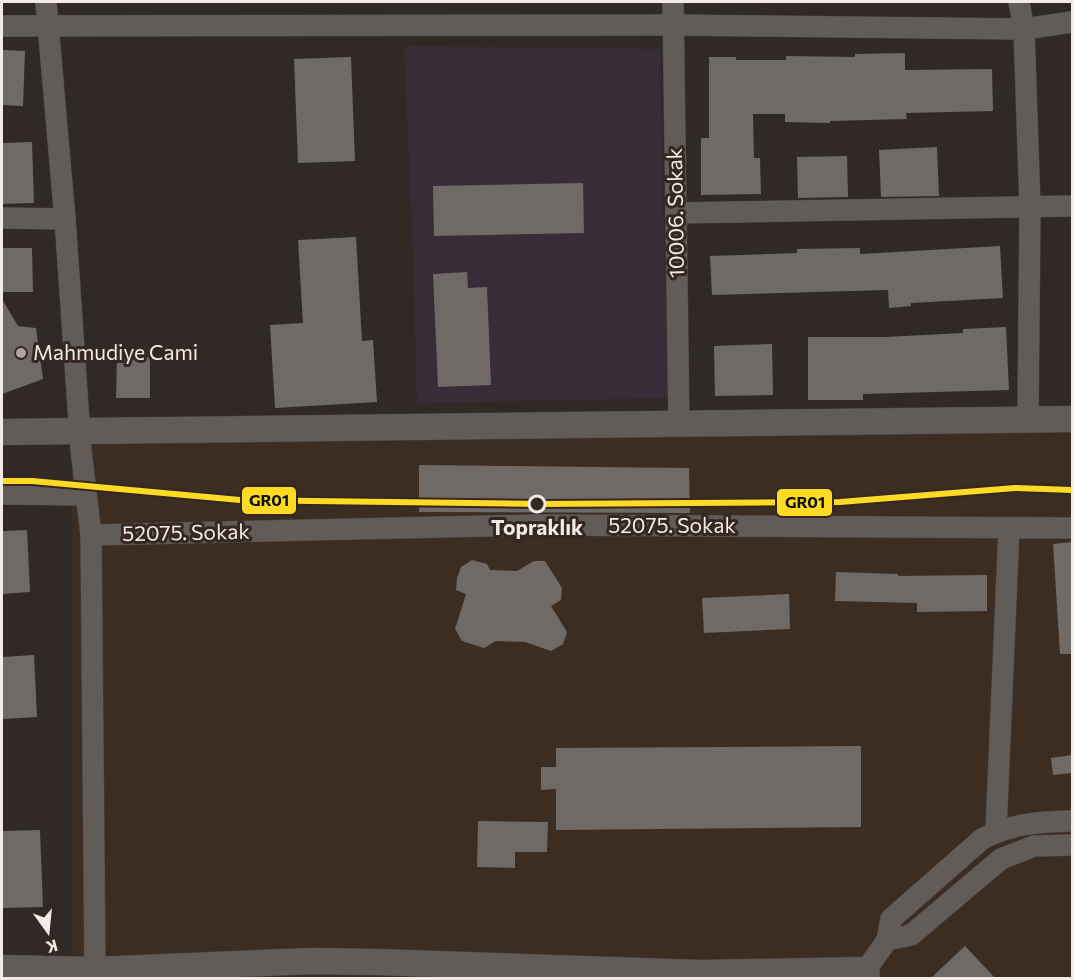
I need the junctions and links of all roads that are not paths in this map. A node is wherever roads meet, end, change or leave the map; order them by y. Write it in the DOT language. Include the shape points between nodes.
graph roads {
  1 [pos="46,2"];
  2 [pos="673,2"];
  3 [pos="1019,2"];
  4 [pos="1072,22"];
  5 [pos="673,25"];
  6 [pos="2,26"];
  7 [pos="49,27"];
  8 [pos="1024,29"];
  9 [pos="1072,206"];
  10 [pos="1030,207"];
  11 [pos="676,213"];
  12 [pos="2,218"];
  13 [pos="65,219"];
  14 [pos="1028,418"];
  15 [pos="1072,419"];
  16 [pos="680,424"];
  17 [pos="2,432"];
  18 [pos="81,432"];
  19 [pos="2,494"];
  20 [pos="86,495"];
  21 [pos="1009,528"];
  22 [pos="1072,528"];
  23 [pos="91,536"];
  24 [pos="1072,821"];
  25 [pos="996,831"];
  26 [pos="1072,845"];
  27 [pos="887,940"];
  28 [pos="2,968"];
  29 [pos="95,970"];
  30 [pos="311,970"];
  31 [pos="40,974"];
  32 [pos="568,974"];
  33 [pos="866,974"];
  34 [pos="701,976"];
  1 -- 7 [label="street"];
  2 -- 5 [label="street, 10006. Sokak"];
  3 -- 8 [label="street"];
  4 -- 8 [label="street"];
  5 -- 7 [label="street"];
  5 -- 8 [label="street"];
  5 -- 11 [label="street, 10006. Sokak"];
  6 -- 7 [label="street"];
  7 -- 13 [label="street"];
  8 -- 10 [label="street"];
  9 -- 10 [label="street"];
  10 -- 11 [label="street"];
  10 -- 14 [label="street"];
  11 -- 16 [label="street, 10006. Sokak"];
  12 -- 13 [label="street"];
  13 -- 18 [label="street"];
  14 -- 15 [label="street"];
  14 -- 16 [label="street"];
  16 -- 18 [label="street"];
  17 -- 18 [label="street"];
  18 -- 20 [label="street"];
  19 -- 20 [label="street"];
  20 -- 23 [label="street"];
  21 -- 22 [label="street, 52075. Sokak"];
  21 -- 23 [label="street, 52075. Sokak" via="537,525"];
  21 -- 25 [label="street"];
  23 -- 29 [label="street"];
  24 -- 25 [label="street" via="1028,822"];
  25 -- 27 [label="street" via="969,848 891,919"];
  26 -- 27 [label="street" via="1034,846 1001,859 911,935"];
  27 -- 33 [label="street"];
  28 -- 31 [label="street"];
  29 -- 30 [label="street"];
  29 -- 31 [label="street"];
  30 -- 32 [label="street" via="376,962"];
  32 -- 34 [label="street"];
  33 -- 34 [label="street"];
}
